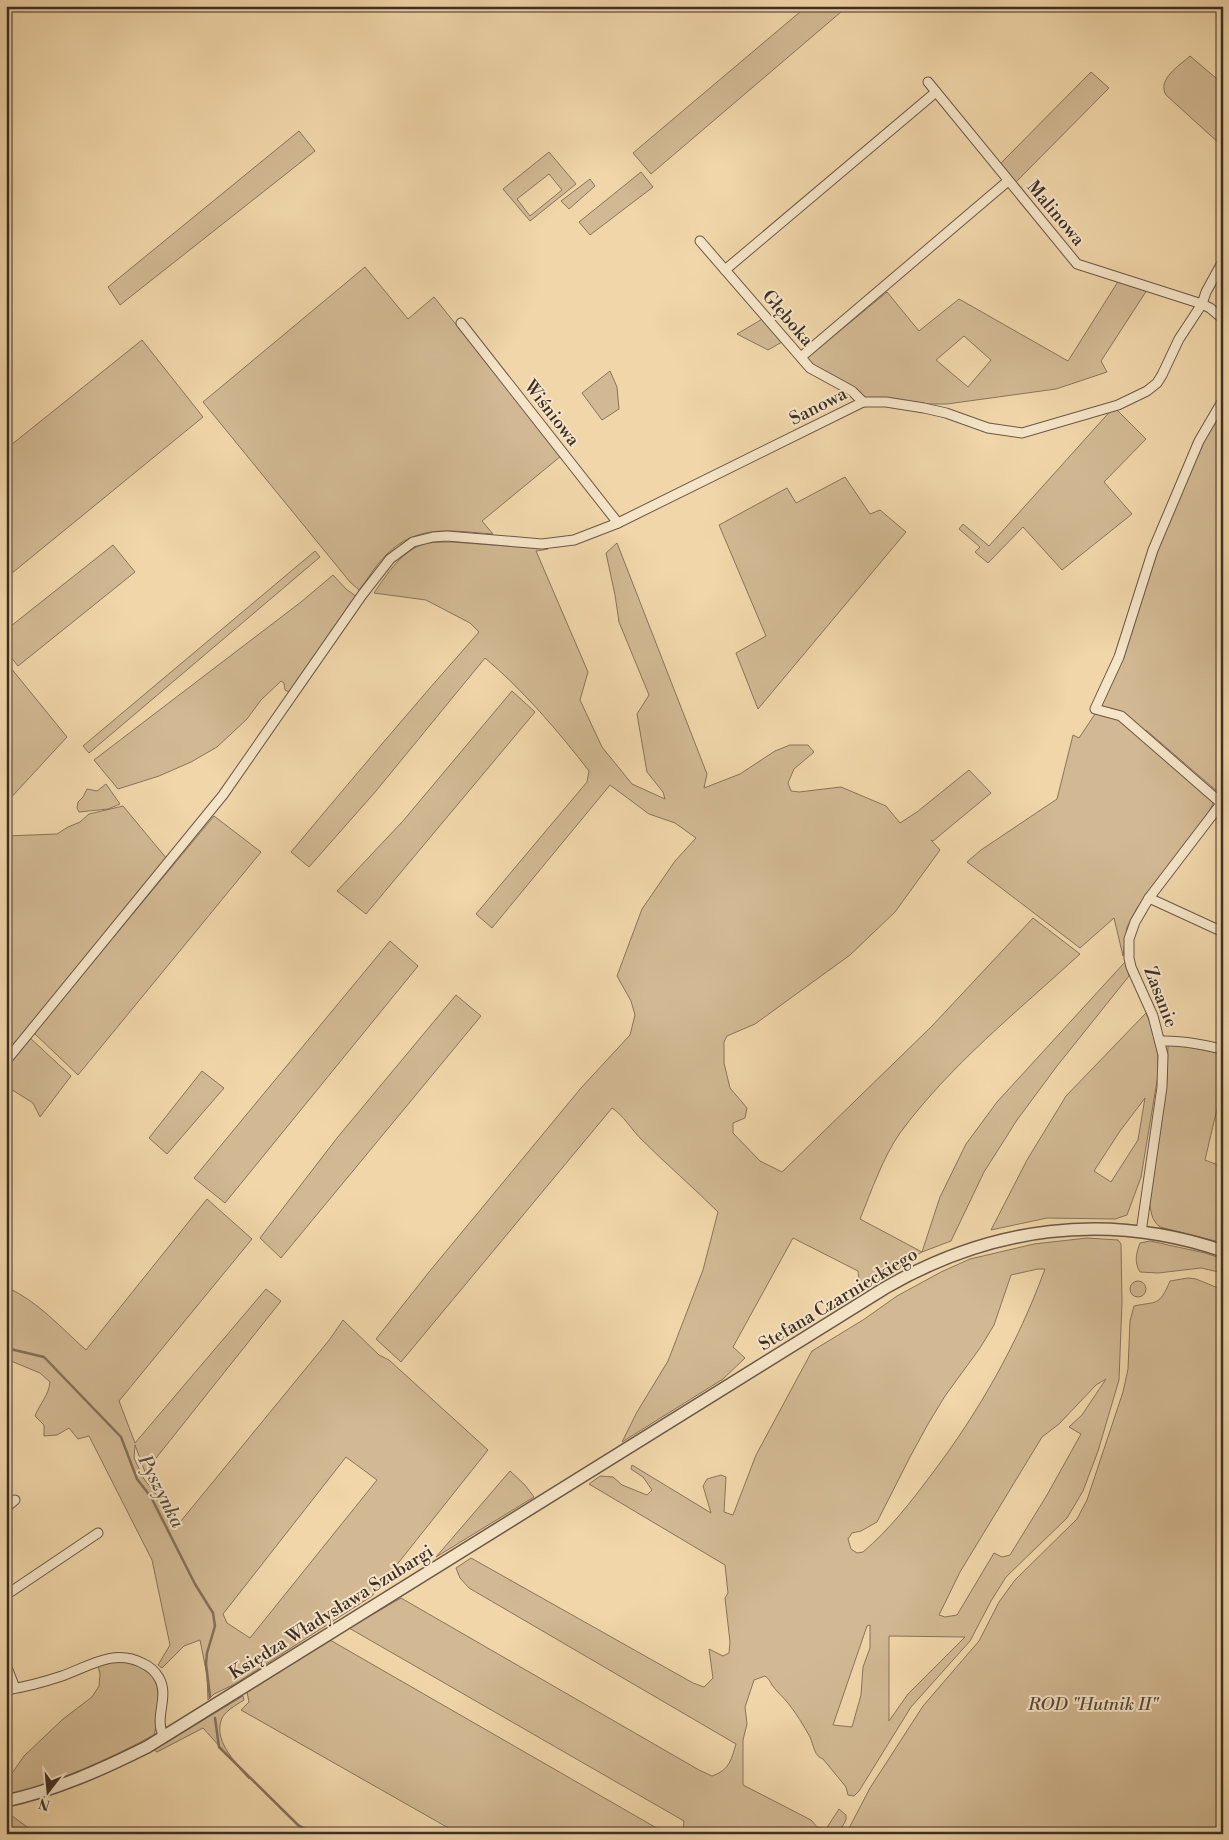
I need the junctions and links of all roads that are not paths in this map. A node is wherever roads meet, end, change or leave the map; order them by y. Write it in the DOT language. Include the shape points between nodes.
graph roads {
  1 [pos="928,82"];
  2 [pos="936,92"];
  3 [pos="1008,181"];
  4 [pos="700,241"];
  5 [pos="1223,261"];
  6 [pos="725,270"];
  7 [pos="1202,304"];
  8 [pos="1223,319"];
  9 [pos="461,323"];
  10 [pos="801,357"];
  11 [pos="1223,400"];
  12 [pos="862,402"];
  13 [pos="618,523"];
  14 [pos="1222,802"];
  15 [pos="1149,898"];
  16 [pos="1223,932"];
  17 [pos="1160,1042"];
  18 [pos="1223,1049"];
  19 [pos="6,1061"];
  20 [pos="1141,1232"];
  21 [pos="1223,1251"];
  22 [pos="662,1427"];
  23 [pos="15,1500"];
  24 [pos="6,1508"];
  25 [pos="98,1533"];
  26 [pos="6,1595"];
  27 [pos="6,1665"];
  28 [pos="11,1689"];
  29 [pos="164,1737"];
  30 [pos="6,1801"];
  1 -- 2 [label="street, Malinowa"];
  2 -- 3 [label="street, Malinowa"];
  2 -- 6 [label="street"];
  3 -- 7 [label="street, Malinowa" via="1077,264"];
  3 -- 10 [label="street"];
  4 -- 6 [label="street, Głęboka"];
  5 -- 7 [label="street, Sanowa"];
  6 -- 10 [label="street, Głęboka"];
  7 -- 8 [label="street, Malinowa"];
  7 -- 12 [label="street, Sanowa" via="1179,339 1162,375 1147,391 1118,405 1036,430 1006,432 924,408"];
  9 -- 13 [label="street, Wiśniowa"];
  10 -- 12 [label="street, Głęboka" via="810,368 852,391"];
  11 -- 14 [label="street" via="1199,441 1153,550 1119,657 1095,710 1121,716"];
  12 -- 13 [label="street, Sanowa"];
  13 -- 19 [label="street, Sanowa" via="560,543 533,544 447,536 423,539 402,549 382,567 223,795"];
  14 -- 15 [label="street, Zasanie"];
  15 -- 16 [label="street"];
  15 -- 17 [label="street, Zasanie" via="1132,929 1129,958"];
  17 -- 18 [label="street" via="1173,1040"];
  17 -- 20 [label="street, Zasanie" via="1162,1087"];
  20 -- 21 [label="street, Stefana Czarnieckiego"];
  20 -- 22 [label="street, Stefana Czarnieckiego" via="1081,1229 1047,1232 991,1242 943,1258 885,1288"];
  22 -- 29 [label="street, Księdza Władysława Szubargi"];
  23 -- 24 [label="street"];
  25 -- 26 [label="street"];
  27 -- 28 [label="street"];
  28 -- 29 [label="street" via="51,1680 109,1658 137,1660 154,1671 162,1684 159,1723"];
  29 -- 30 [label="street, Księdza Władysława Szubargi" via="91,1774"];
}
